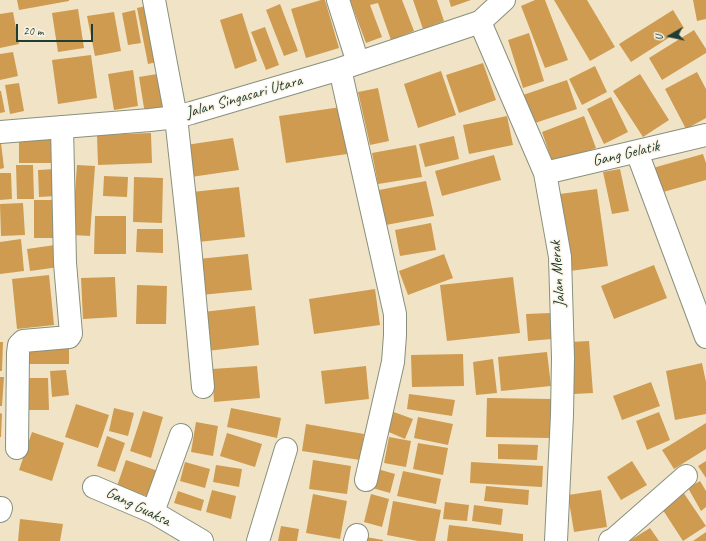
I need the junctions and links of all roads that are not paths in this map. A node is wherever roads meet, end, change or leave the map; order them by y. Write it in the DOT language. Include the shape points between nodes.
graph roads {
  1 [pos="154,0"];
  2 [pos="338,0"];
  3 [pos="504,0"];
  4 [pos="480,22"];
  5 [pos="349,66"];
  6 [pos="176,117"];
  7 [pos="62,127"];
  8 [pos="0,132"];
  9 [pos="706,135"];
  10 [pos="637,152"];
  11 [pos="545,173"];
  12 [pos="706,337"];
  13 [pos="203,387"];
  14 [pos="180,435"];
  15 [pos="17,448"];
  16 [pos="286,449"];
  17 [pos="686,476"];
  18 [pos="366,480"];
  19 [pos="94,487"];
  20 [pos="152,512"];
  21 [pos="202,541"];
  22 [pos="258,541"];
  23 [pos="556,541"];
  24 [pos="610,541"];
  1 -- 6 [label="street"];
  2 -- 5 [label="street"];
  3 -- 4 [label="street"];
  4 -- 5 [label="street, Jalan Singasari Utara"];
  4 -- 11 [label="street, Jalan Merak"];
  5 -- 6 [label="street, Jalan Singasari Utara"];
  5 -- 18 [label="street" via="395,314 393,362"];
  6 -- 7 [label="street, Jalan Singasari Utara"];
  6 -- 13 [label="street"];
  7 -- 8 [label="street, Jalan Singasari Utara"];
  7 -- 15 [label="street" via="65,263 72,334 68,337 23,340 19,345"];
  9 -- 10 [label="street, Gang Gelatik"];
  10 -- 11 [label="street, Gang Gelatik"];
  10 -- 12 [label="street"];
  11 -- 23 [label="street, Jalan Merak" via="560,257 563,358"];
  14 -- 20 [label="street"];
  16 -- 22 [label="street"];
  17 -- 24 [label="street"];
  19 -- 20 [label="street, Gang Guaksa"];
  20 -- 21 [label="street, Gang Guaksa"];
}
